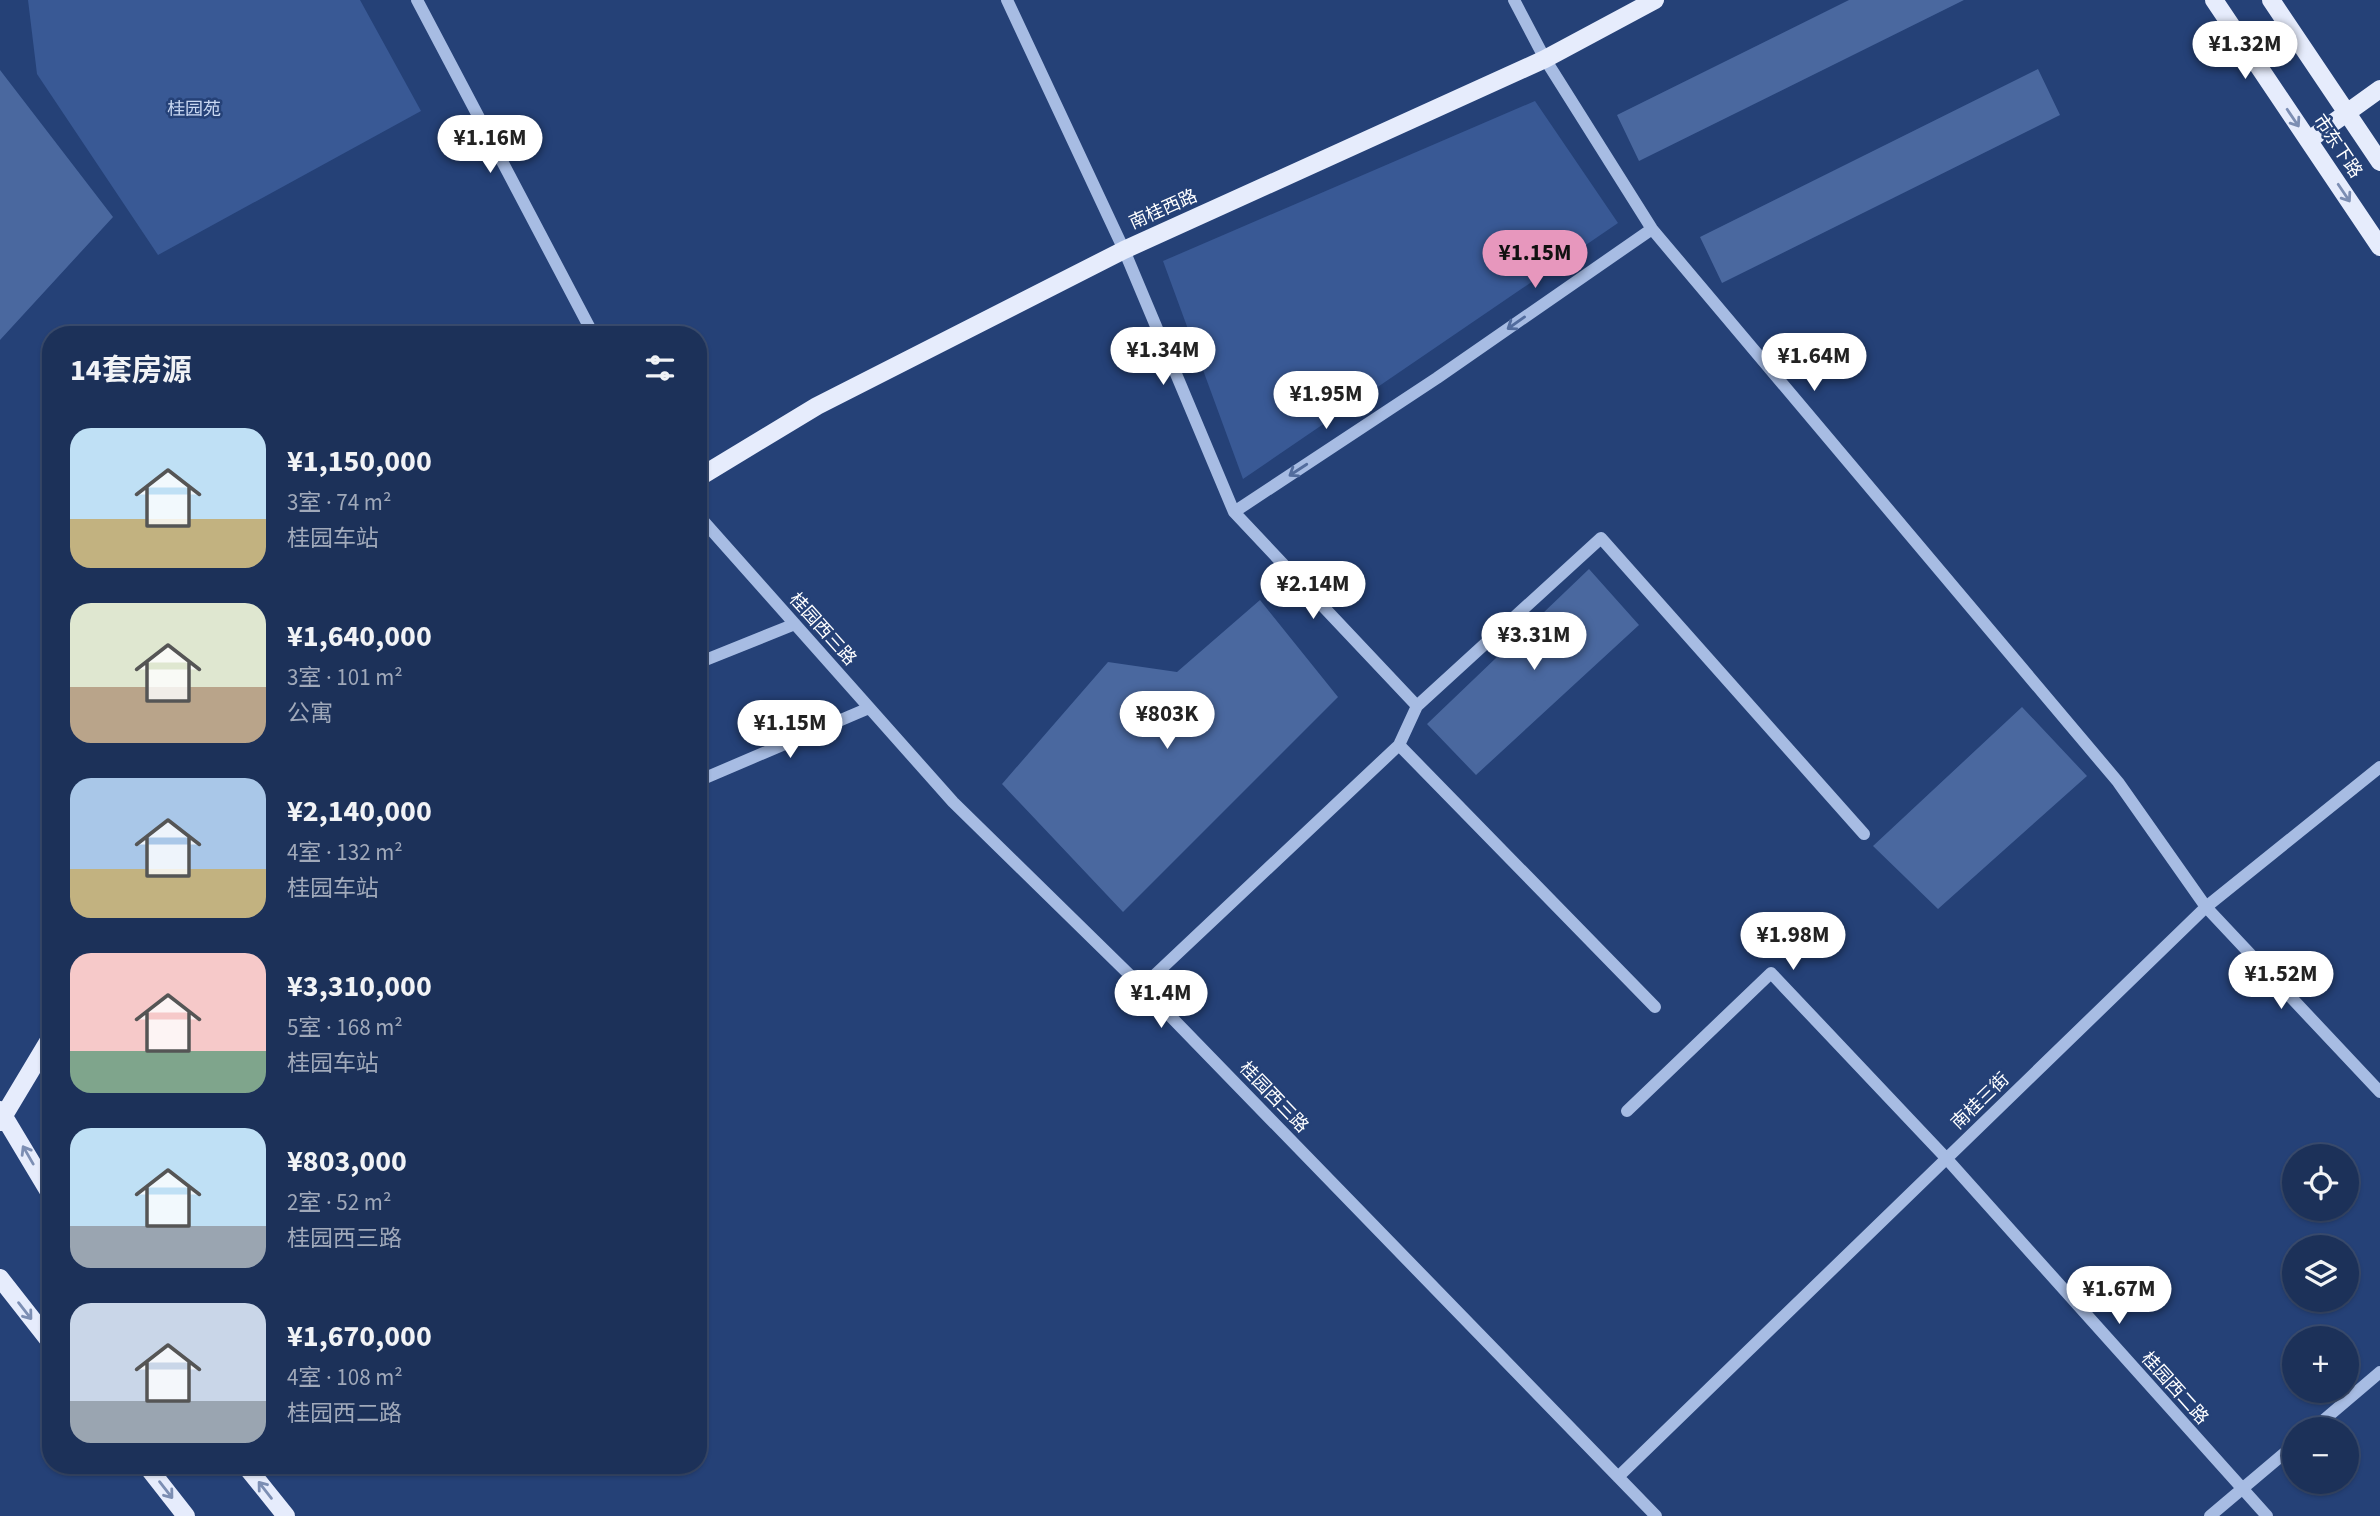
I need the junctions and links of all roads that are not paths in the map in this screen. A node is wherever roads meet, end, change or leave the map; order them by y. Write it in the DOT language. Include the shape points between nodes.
graph roads {
  1 [pos="417,0"];
  2 [pos="1007,0"];
  3 [pos="1514,0"];
  4 [pos="1655,0"];
  5 [pos="2214,0"];
  6 [pos="2271,0"];
  7 [pos="1545,59"];
  8 [pos="2380,89"];
  9 [pos="2347,114"];
  10 [pos="2309,140"];
  11 [pos="2380,162"];
  12 [pos="1653,229"];
  13 [pos="2380,247"];
  14 [pos="1124,250"];
  15 [pos="589,326"];
  16 [pos="707,473"];
  17 [pos="1234,512"];
  18 [pos="707,525"];
  19 [pos="795,624"];
  20 [pos="707,659"];
  21 [pos="1417,706"];
  22 [pos="869,708"];
  23 [pos="1399,745"];
  24 [pos="2380,767"];
  25 [pos="707,777"];
  26 [pos="1864,834"];
  27 [pos="2206,907"];
  28 [pos="1142,987"];
  29 [pos="1655,1007"];
  30 [pos="42,1048"];
  31 [pos="2380,1092"];
  32 [pos="1627,1111"];
  33 [pos="2,1116"];
  34 [pos="1946,1158"];
  35 [pos="42,1180"];
  36 [pos="0,1278"];
  37 [pos="42,1332"];
  38 [pos="2380,1372"];
  39 [pos="2327,1417"];
  40 [pos="2282,1455"];
  41 [pos="153,1474"];
  42 [pos="252,1474"];
  43 [pos="1618,1477"];
  44 [pos="2242,1489"];
  45 [pos="186,1516"];
  46 [pos="286,1516"];
  47 [pos="1656,1516"];
  48 [pos="2210,1516"];
  49 [pos="2267,1516"];
  1 -- 15 [label="street"];
  2 -- 14 [label="street"];
  3 -- 7 [label="street"];
  4 -- 7 [label="main road, 南桂西路"];
  5 -- 10 [label="main road, 市东下路, one-way"];
  6 -- 9 [label="main road, 市东下路"];
  7 -- 12 [label="street"];
  7 -- 14 [label="main road, 南桂西路"];
  8 -- 9 [label="main road"];
  9 -- 10 [label="main road"];
  9 -- 11 [label="main road, 市东下路"];
  10 -- 13 [label="main road, 市东下路, one-way"];
  12 -- 17 [label="street, one-way"];
  12 -- 27 [label="street" via="2118,782"];
  14 -- 16 [label="main road, 南桂西路" via="817,406"];
  14 -- 17 [label="street"];
  17 -- 21 [label="street"];
  18 -- 19 [label="street, 桂园西三路"];
  19 -- 20 [label="street"];
  19 -- 22 [label="street, 桂园西三路"];
  21 -- 23 [label="street"];
  21 -- 26 [label="street" via="1601,538"];
  22 -- 25 [label="street"];
  22 -- 28 [label="street, 桂园西三路" via="953,802"];
  23 -- 28 [label="street"];
  23 -- 29 [label="street"];
  24 -- 27 [label="street, 南桂三街"];
  27 -- 31 [label="street"];
  27 -- 34 [label="street, 南桂三街"];
  28 -- 43 [label="street, 桂园西三路"];
  30 -- 33 [label="main road"];
  32 -- 34 [label="street, 桂园西二路" via="1771,973"];
  35 -- 33 [label="main road, one-way"];
  34 -- 43 [label="street, 南桂三街"];
  34 -- 44 [label="street, 桂园西二路"];
  36 -- 37 [label="main road, one-way"];
  38 -- 39 [label="street"];
  40 -- 44 [label="street"];
  41 -- 45 [label="main road, one-way"];
  46 -- 42 [label="main road, one-way"];
  43 -- 47 [label="street, 桂园西三路"];
  44 -- 48 [label="street"];
  44 -- 49 [label="street, 桂园西二路"];
}
